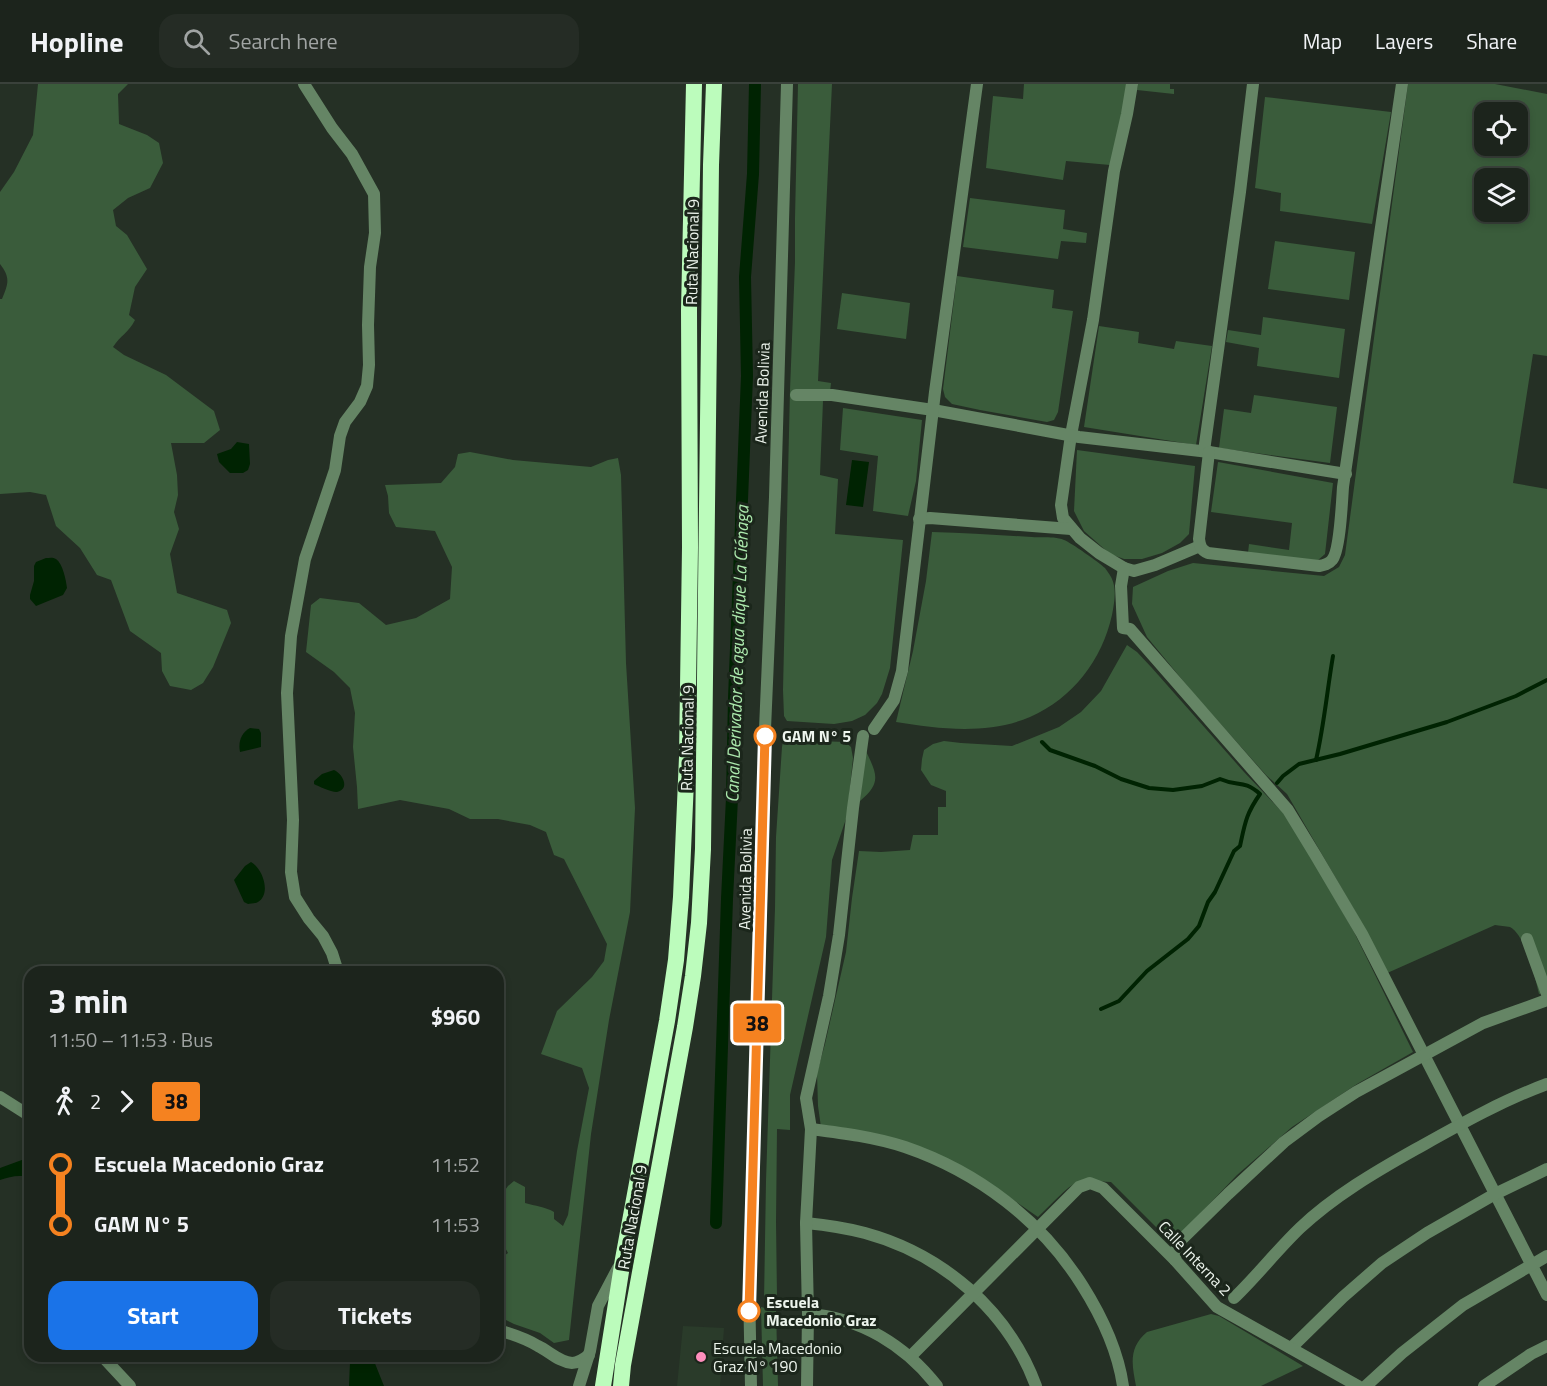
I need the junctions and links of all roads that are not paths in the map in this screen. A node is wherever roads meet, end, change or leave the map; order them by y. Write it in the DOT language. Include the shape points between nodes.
graph roads {
  1 [pos="304,84"];
  2 [pos="694,84"];
  3 [pos="714,84"];
  4 [pos="787,84"];
  5 [pos="977,84"];
  6 [pos="1132,84"];
  7 [pos="1253,84"];
  8 [pos="1402,84"];
  9 [pos="796,395"];
  10 [pos="933,410"];
  11 [pos="1071,435"];
  12 [pos="1206,452"];
  13 [pos="1346,474"];
  14 [pos="919,519"];
  15 [pos="1071,529"];
  16 [pos="1200,546"];
  17 [pos="1124,568"];
  18 [pos="1527,939"];
  19 [pos="336,966"];
  20 [pos="1547,994"];
  21 [pos="1547,1000"];
  22 [pos="1424,1055"];
  23 [pos="1547,1084"];
  24 [pos="0,1097"];
  25 [pos="24,1112"];
  26 [pos="1459,1124"];
  27 [pos="811,1129"];
  28 [pos="1547,1169"];
  29 [pos="1495,1194"];
  30 [pos="806,1223"];
  31 [pos="1037,1228"];
  32 [pos="1547,1256"];
  33 [pos="623,1259"];
  34 [pos="1174,1260"];
  35 [pos="1531,1264"];
  36 [pos="974,1293"];
  37 [pos="1547,1295"];
  38 [pos="1234,1298"];
  39 [pos="808,1314"];
  40 [pos="504,1332"];
  41 [pos="1547,1346"];
  42 [pos="1291,1348"];
  43 [pos="589,1355"];
  44 [pos="911,1356"];
  45 [pos="108,1362"];
  46 [pos="130,1386"];
  47 [pos="579,1386"];
  48 [pos="603,1386"];
  49 [pos="621,1386"];
  50 [pos="751,1386"];
  51 [pos="807,1386"];
  52 [pos="937,1386"];
  53 [pos="1036,1386"];
  54 [pos="1123,1386"];
  55 [pos="1358,1386"];
  56 [pos="1366,1386"];
  57 [pos="1484,1386"];
  1 -- 19 [label="street" via="374,194 367,386 345,422 335,470 305,559 291,636 287,693 294,897 323,936"];
  2 -- 33 [label="highway, Ruta Nacional 9" via="687,757 681,897 667,1021"];
  3 -- 49 [label="highway, Ruta Nacional 9" via="705,777 699,923 685,1028"];
  4 -- 50 [label="street, Avenida Bolivia" via="749,1287"];
  5 -- 10 [label="street"];
  6 -- 11 [label="street"];
  7 -- 12 [label="street"];
  8 -- 13 [label="street"];
  9 -- 10 [label="street" via="832,395"];
  10 -- 11 [label="street"];
  10 -- 14 [label="street"];
  11 -- 12 [label="street"];
  11 -- 15 [label="street" via="1061,505 1063,518"];
  12 -- 13 [label="street"];
  12 -- 16 [label="street"];
  13 -- 16 [label="street" via="1331,562 1319,566 1208,553"];
  14 -- 15 [label="street"];
  14 -- 27 [label="street" via="902,671 894,700 869,733 853,808 839,935 806,1098"];
  15 -- 17 [label="street"];
  16 -- 17 [label="street" via="1155,565 1134,571"];
  17 -- 22 [label="street" via="1123,628 1130,629 1288,810 1362,934"];
  18 -- 20 [label="street"];
  21 -- 22 [label="street" via="1483,1023"];
  22 -- 26 [label="street"];
  22 -- 34 [label="street" via="1356,1092 1284,1142 1177,1245"];
  23 -- 26 [label="street"];
  24 -- 25 [label="street"];
  26 -- 29 [label="street"];
  26 -- 38 [label="street" via="1335,1199 1300,1229"];
  27 -- 30 [label="street"];
  27 -- 31 [label="street" via="876,1140 936,1160 995,1193"];
  28 -- 29 [label="street"];
  29 -- 35 [label="street"];
  29 -- 42 [label="street" via="1382,1263"];
  30 -- 36 [label="street" via="858,1231 896,1243 927,1258"];
  30 -- 39 [label="street"];
  31 -- 34 [label="street, Calle Interna 2" via="1079,1187 1090,1183 1103,1188"];
  31 -- 36 [label="street"];
  31 -- 54 [label="street" via="1070,1266 1098,1312 1121,1369"];
  32 -- 35 [label="street"];
  33 -- 43 [label="street" via="598,1306"];
  33 -- 48 [label="highway, Ruta Nacional 9"];
  34 -- 42 [label="street, Calle Interna 2" via="1217,1307"];
  35 -- 37 [label="street"];
  35 -- 56 [label="street" via="1463,1305"];
  36 -- 44 [label="street"];
  36 -- 53 [label="street" via="1012,1339"];
  39 -- 44 [label="street" via="862,1327"];
  39 -- 51 [label="street"];
  40 -- 43 [label="street" via="561,1360 579,1362"];
  41 -- 57 [label="street"];
  42 -- 55 [label="street, Calle Interna 2"];
  43 -- 47 [label="street"];
  44 -- 52 [label="street"];
  45 -- 46 [label="street"];
}
